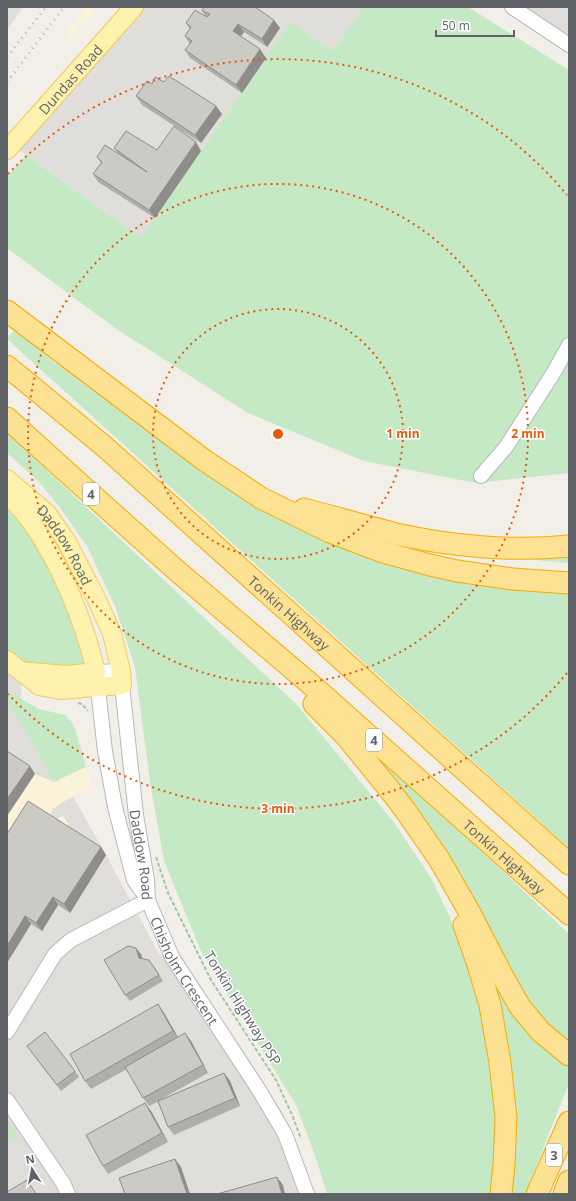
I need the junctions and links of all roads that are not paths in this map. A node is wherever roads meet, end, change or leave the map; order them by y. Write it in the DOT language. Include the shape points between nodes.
graph roads {
  1 [pos="134,7"];
  2 [pos="512,7"];
  3 [pos="569,45"];
  4 [pos="7,150"];
  5 [pos="7,311"];
  6 [pos="569,345"];
  7 [pos="7,366"];
  8 [pos="7,418"];
  9 [pos="481,476"];
  10 [pos="7,478"];
  11 [pos="7,494"];
  12 [pos="261,498"];
  13 [pos="569,546"];
  14 [pos="176,570"];
  15 [pos="569,583"];
  16 [pos="7,660"];
  17 [pos="122,678"];
  18 [pos="97,680"];
  19 [pos="405,810"];
  20 [pos="569,864"];
  21 [pos="148,900"];
  22 [pos="569,914"];
  23 [pos="7,1032"];
  24 [pos="569,1055"];
  25 [pos="7,1100"];
  26 [pos="569,1122"];
  27 [pos="569,1181"];
  28 [pos="68,1194"];
  29 [pos="307,1194"];
  30 [pos="501,1194"];
  31 [pos="537,1194"];
  32 [pos="564,1194"];
  1 -- 4 [label="main road, Dundas Road"];
  2 -- 3 [label="street"];
  5 -- 12 [label="highway" via="204,460"];
  6 -- 9 [label="street" via="506,447"];
  7 -- 20 [label="highway, Tonkin Highway" via="105,448"];
  8 -- 14 [label="highway, Tonkin Highway / 4"];
  10 -- 17 [label="main road, Daddow Road" via="47,513 67,542 112,634"];
  11 -- 18 [label="main road, Daddow Road" via="29,519 53,556 78,612 93,657"];
  12 -- 13 [label="highway" via="396,534 456,544 513,548"];
  12 -- 15 [label="highway" via="330,532 383,552 430,565 513,579"];
  14 -- 19 [label="highway" via="345,735"];
  14 -- 22 [label="highway, Tonkin Highway / 4" via="321,693"];
  16 -- 18 [label="main road" via="21,671"];
  17 -- 18 [label="main road"];
  17 -- 21 [label="street, Daddow Road" via="136,815 148,880"];
  18 -- 21 [label="street, Daddow Road" via="105,751 115,807 134,880"];
  19 -- 24 [label="highway" via="439,859 520,1006 541,1032"];
  19 -- 30 [label="highway" via="436,865 462,920 490,1005 506,1118"];
  21 -- 23 [label="street, Chisholm Crescent" via="71,940 55,954"];
  21 -- 29 [label="street, Chisholm Crescent" via="172,957 285,1134"];
  25 -- 28 [label="street" via="64,1184"];
  26 -- 31 [label="highway, 3"];
  27 -- 32 [label="highway, 3"];
}
